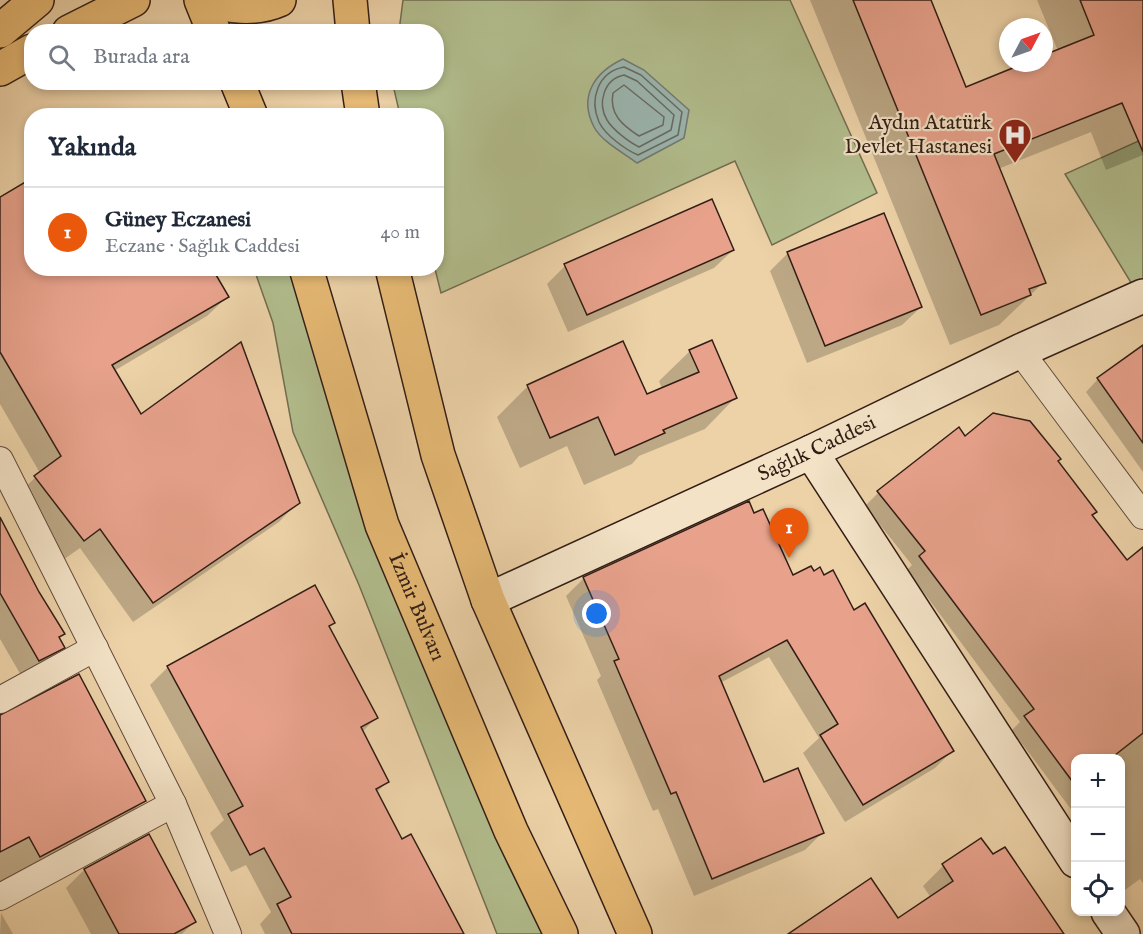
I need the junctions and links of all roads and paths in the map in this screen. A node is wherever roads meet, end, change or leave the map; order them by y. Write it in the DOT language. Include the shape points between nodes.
graph roads {
  1 [pos="37,0"];
  2 [pos="133,0"];
  3 [pos="202,0"];
  4 [pos="279,0"];
  5 [pos="350,0"];
  6 [pos="85,24"];
  7 [pos="211,24"];
  8 [pos="352,24"];
  9 [pos="0,31"];
  10 [pos="24,56"];
  11 [pos="0,69"];
  12 [pos="240,90"];
  13 [pos="359,90"];
  14 [pos="248,108"];
  15 [pos="362,108"];
  16 [pos="308,276"];
  17 [pos="394,276"];
  18 [pos="1143,296"];
  19 [pos="1020,351"];
  20 [pos="812,452"];
  21 [pos="0,460"];
  22 [pos="9,498"];
  23 [pos="1143,516"];
  24 [pos="488,600"];
  25 [pos="95,648"];
  26 [pos="0,700"];
  27 [pos="173,804"];
  28 [pos="1071,853"];
  29 [pos="0,897"];
  30 [pos="1111,916"];
  31 [pos="228,934"];
  32 [pos="561,934"];
  33 [pos="635,934"];
  34 [pos="1123,934"];
  1 -- 9 [label="main road"];
  2 -- 6 [label="main road"];
  3 -- 4 [label="main road" via="234,7"];
  3 -- 7 [label="main road"];
  5 -- 8 [label="main road"];
  10 -- 11 [label="main road"];
  12 -- 14 [label="main road"];
  13 -- 15 [label="main road"];
  16 -- 32 [label="main road, İzmir Bulvarı" via="382,525 511,831"];
  17 -- 24 [label="main road" via="438,455"];
  18 -- 19 [label="street, Sağlık Caddesi"];
  19 -- 20 [label="street, Sağlık Caddesi"];
  19 -- 23 [label="street"];
  20 -- 24 [label="street, Sağlık Caddesi"];
  20 -- 28 [label="street"];
  21 -- 22 [label="street"];
  22 -- 25 [label="street"];
  24 -- 33 [label="main road"];
  25 -- 26 [label="street"];
  25 -- 27 [label="street"];
  27 -- 29 [label="street"];
  27 -- 31 [label="street"];
  30 -- 34 [label="street"];
}
